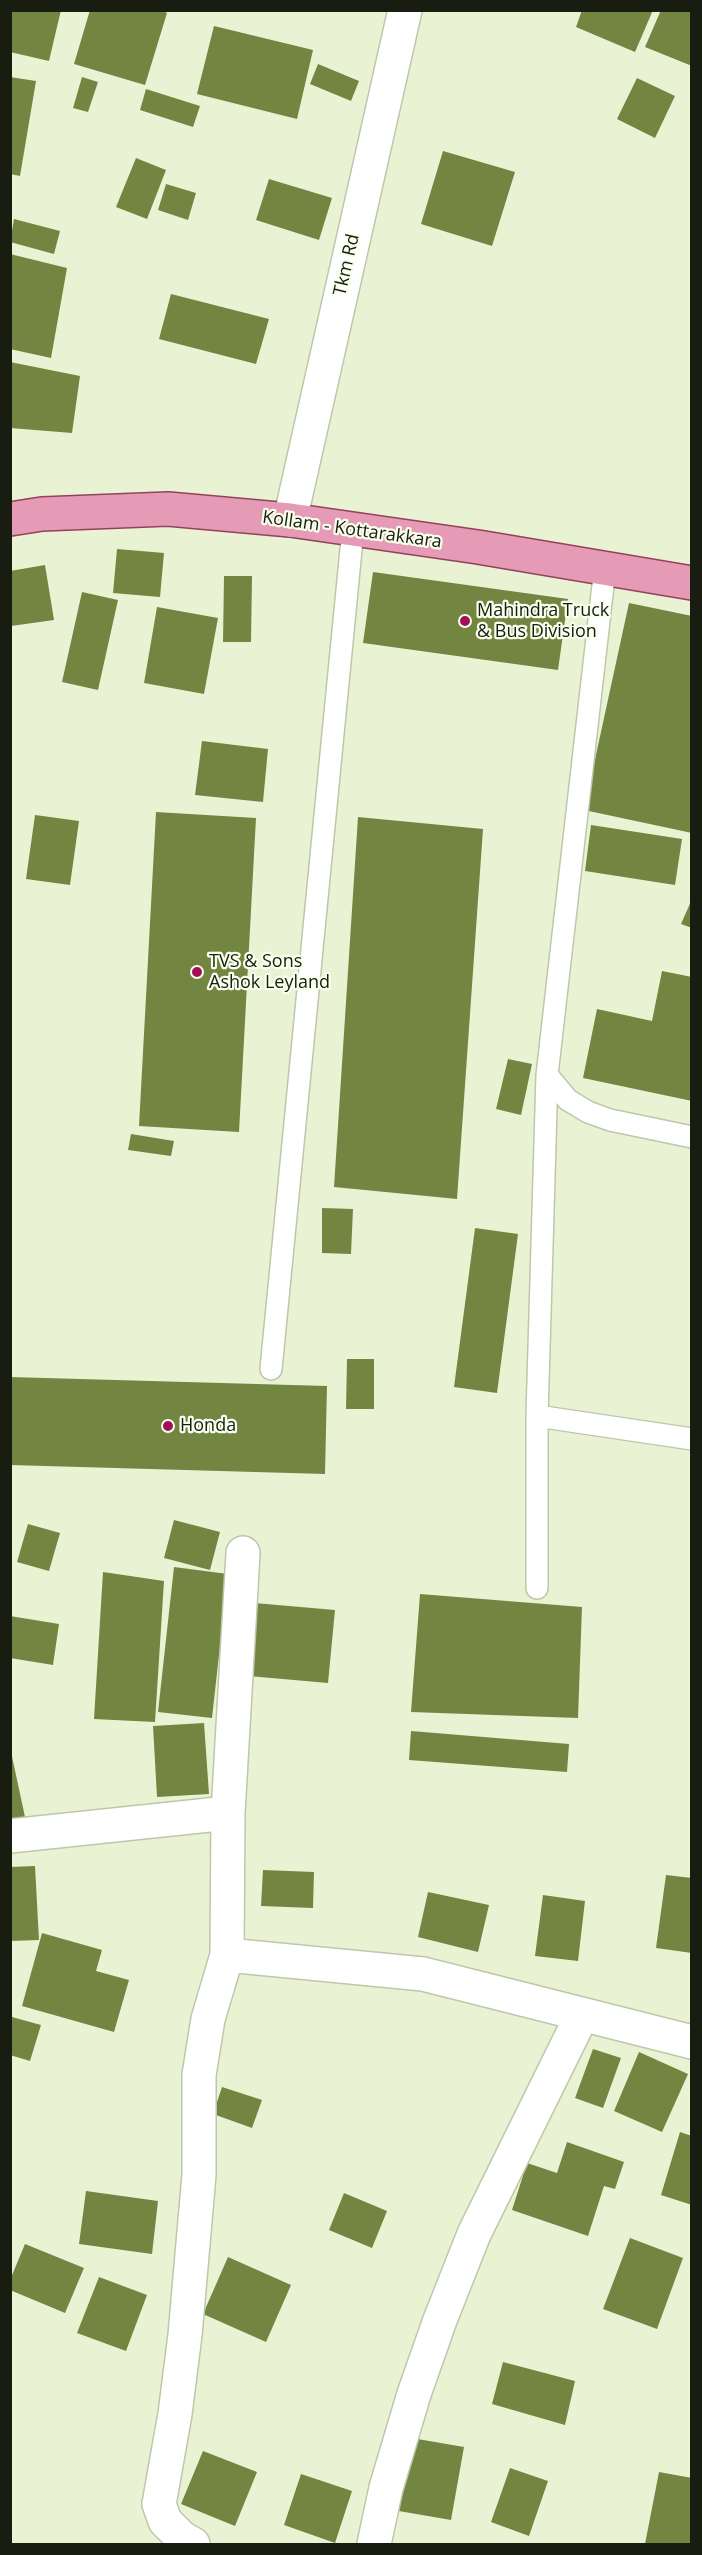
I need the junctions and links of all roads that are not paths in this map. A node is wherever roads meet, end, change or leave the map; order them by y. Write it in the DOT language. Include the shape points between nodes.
graph roads {
  1 [pos="405,10"];
  2 [pos="10,519"];
  3 [pos="290,520"];
  4 [pos="353,529"];
  5 [pos="605,568"];
  6 [pos="692,584"];
  7 [pos="547,1074"];
  8 [pos="692,1137"];
  9 [pos="271,1369"];
  10 [pos="537,1416"];
  11 [pos="692,1439"];
  12 [pos="243,1553"];
  13 [pos="537,1588"];
  14 [pos="228,1813"];
  15 [pos="10,1836"];
  16 [pos="227,1955"];
  17 [pos="582,2015"];
  18 [pos="692,2042"];
  19 [pos="193,2544"];
  20 [pos="374,2544"];
  1 -- 3 [label="street, Tkm Rd"];
  2 -- 3 [label="main road, Kollam - Kottarakkara" via="168,509"];
  3 -- 4 [label="main road, Kollam - Kottarakkara"];
  4 -- 5 [label="main road, Kollam - Kottarakkara"];
  4 -- 9 [label="lane"];
  5 -- 6 [label="main road, Kollam - Kottarakkara"];
  5 -- 7 [label="lane"];
  7 -- 8 [label="lane" via="568,1100 588,1112"];
  7 -- 10 [label="lane"];
  10 -- 11 [label="lane"];
  10 -- 13 [label="lane"];
  12 -- 14 [label="street"];
  14 -- 15 [label="street"];
  14 -- 16 [label="street"];
  16 -- 17 [label="street" via="423,1974"];
  16 -- 19 [label="street" via="208,2019 199,2075 199,2175 185,2335 159,2504 165,2521"];
  17 -- 18 [label="street"];
  17 -- 20 [label="street" via="474,2234 440,2320 386,2488"];
}
